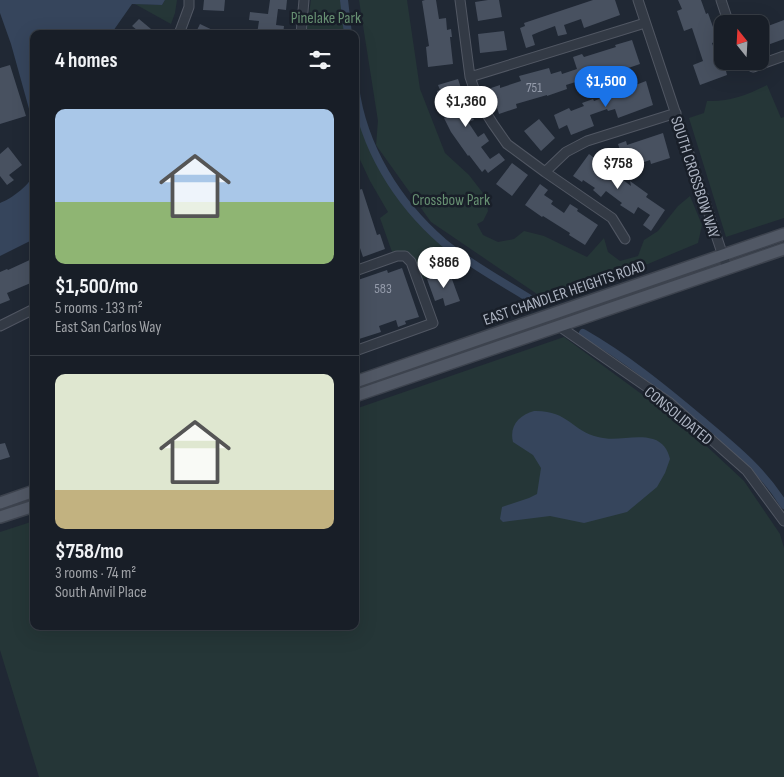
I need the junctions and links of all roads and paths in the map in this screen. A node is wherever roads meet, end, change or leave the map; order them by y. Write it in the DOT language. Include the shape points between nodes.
graph roads {
  1 [pos="188,0"];
  2 [pos="304,0"];
  3 [pos="460,0"];
  4 [pos="638,0"];
  5 [pos="721,0"];
  6 [pos="726,15"];
  7 [pos="645,23"];
  8 [pos="180,30"];
  9 [pos="301,30"];
  10 [pos="784,56"];
  11 [pos="769,61"];
  12 [pos="470,77"];
  13 [pos="676,113"];
  14 [pos="545,172"];
  15 [pos="784,234"];
  16 [pos="625,239"];
  17 [pos="784,249"];
  18 [pos="722,255"];
  19 [pos="727,268"];
  20 [pos="359,270"];
  21 [pos="601,296"];
  22 [pos="566,309"];
  23 [pos="606,310"];
  24 [pos="30,311"];
  25 [pos="543,317"];
  26 [pos="579,319"];
  27 [pos="0,326"];
  28 [pos="559,326"];
  29 [pos="359,350"];
  30 [pos="359,381"];
  31 [pos="359,395"];
  32 [pos="30,492"];
  33 [pos="0,503"];
  34 [pos="30,507"];
  35 [pos="0,518"];
  36 [pos="784,521"];
  1 -- 8 [label="street" via="189,7"];
  2 -- 9 [label="street"];
  3 -- 12 [label="street"];
  4 -- 7 [label="street, SOUTH CROSSBOW WAY"];
  5 -- 6 [label="street"];
  7 -- 12 [label="street"];
  7 -- 13 [label="street, SOUTH CROSSBOW WAY"];
  10 -- 11 [label="street"];
  12 -- 14 [label="street" via="478,100 507,144"];
  13 -- 14 [label="street" via="587,141 566,152"];
  13 -- 18 [label="street, SOUTH CROSSBOW WAY"];
  14 -- 16 [label="street" via="612,218"];
  15 -- 18 [label="main road, EAST CHANDLER HEIGHTS ROAD"];
  17 -- 19 [label="main road, EAST CHANDLER HEIGHTS ROAD"];
  18 -- 19 [label="street, SOUTH CROSSBOW WAY"];
  18 -- 21 [label="main road, EAST CHANDLER HEIGHTS ROAD"];
  19 -- 23 [label="main road, EAST CHANDLER HEIGHTS ROAD"];
  20 -- 29 [label="street" via="405,256 432,323"];
  21 -- 22 [label="main road, EAST CHANDLER HEIGHTS ROAD"];
  21 -- 23 [label="main road"];
  22 -- 25 [label="main road, EAST CHANDLER HEIGHTS ROAD"];
  22 -- 26 [label="main road"];
  23 -- 26 [label="main road, EAST CHANDLER HEIGHTS ROAD"];
  24 -- 27 [label="street"];
  25 -- 28 [label="main road"];
  25 -- 30 [label="main road, EAST CHANDLER HEIGHTS ROAD"];
  26 -- 28 [label="main road, EAST CHANDLER HEIGHTS ROAD"];
  28 -- 31 [label="main road, EAST CHANDLER HEIGHTS ROAD"];
  28 -- 36 [label="street, CONSOLIDATED" via="677,409 747,471"];
  32 -- 33 [label="main road"];
  34 -- 35 [label="main road"];
}
